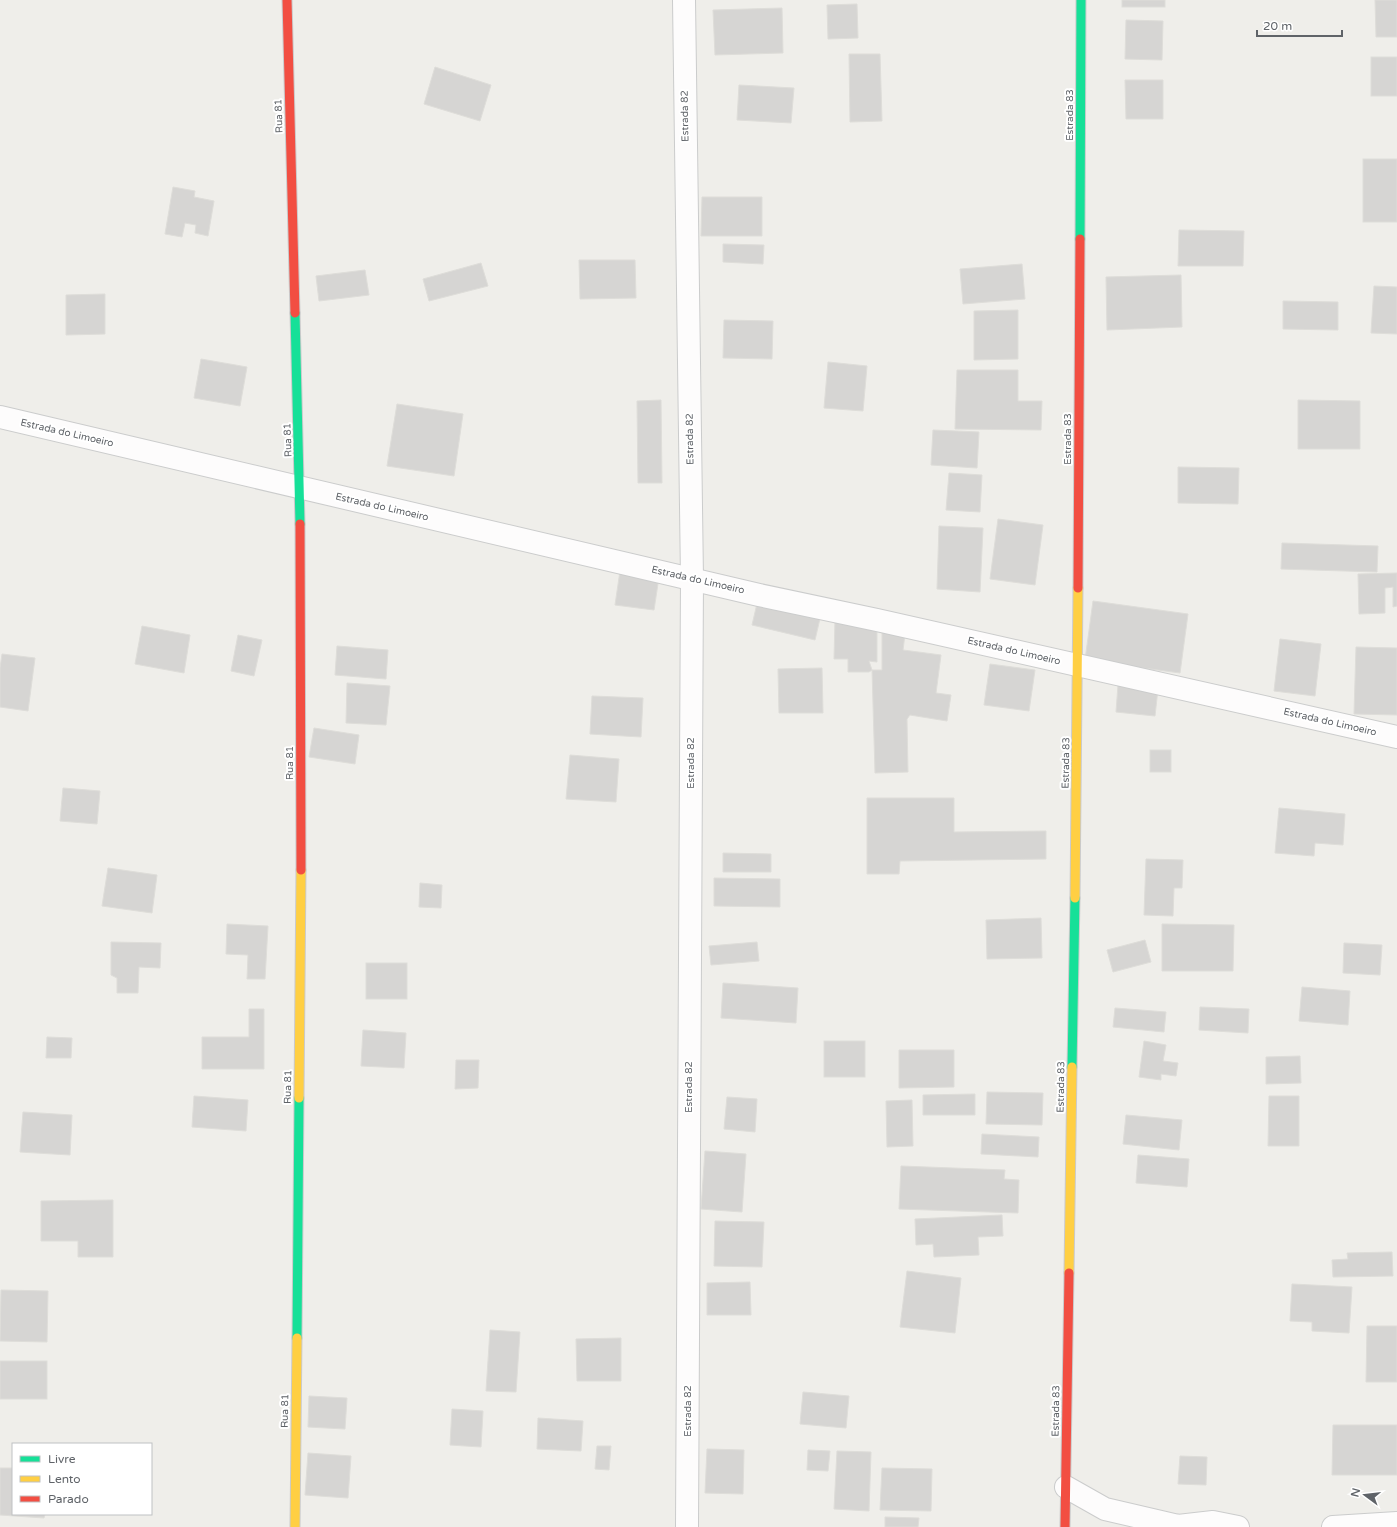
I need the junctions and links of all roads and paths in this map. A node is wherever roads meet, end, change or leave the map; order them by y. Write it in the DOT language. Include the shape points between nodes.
graph roads {
  1 [pos="287,0"];
  2 [pos="684,0"];
  3 [pos="1081,0"];
  4 [pos="0,417"];
  5 [pos="300,488"];
  6 [pos="692,579"];
  7 [pos="1078,666"];
  8 [pos="1397,737"];
  9 [pos="1066,1487"];
  10 [pos="1397,1523"];
  11 [pos="295,1527"];
  12 [pos="687,1527"];
  13 [pos="1065,1527"];
  14 [pos="1238,1527"];
  15 [pos="1333,1527"];
  1 -- 5 [label="street, Rua 81"];
  2 -- 6 [label="street, Estrada 82"];
  3 -- 7 [label="street, Estrada 83"];
  4 -- 5 [label="street, Estrada do Limoeiro"];
  5 -- 6 [label="street, Estrada do Limoeiro"];
  5 -- 11 [label="street, Rua 81" via="301,871"];
  6 -- 7 [label="street, Estrada do Limoeiro"];
  6 -- 12 [label="street, Estrada 82"];
  7 -- 8 [label="street, Estrada do Limoeiro"];
  7 -- 9 [label="street, Estrada 83"];
  9 -- 13 [label="street, Estrada 83"];
  9 -- 14 [label="street" via="1106,1509 1178,1526 1213,1522"];
  10 -- 15 [label="street"];
}
